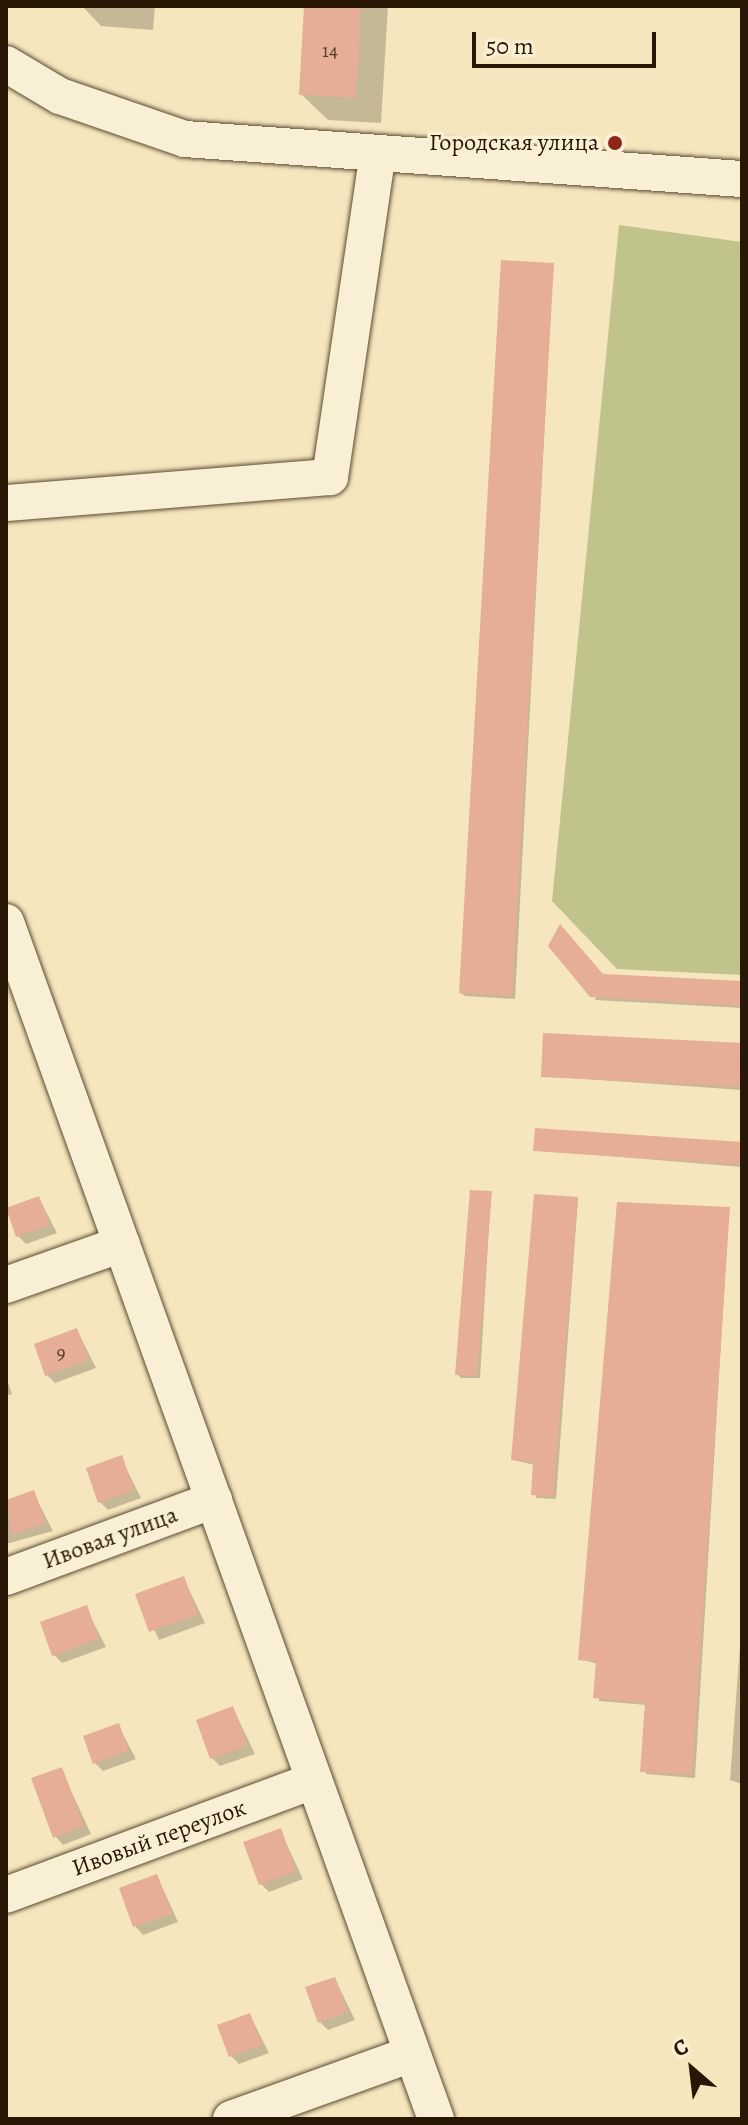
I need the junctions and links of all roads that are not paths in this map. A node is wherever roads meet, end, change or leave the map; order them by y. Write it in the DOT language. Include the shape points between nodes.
graph roads {
  1 [pos="6,64"];
  2 [pos="377,158"];
  3 [pos="742,179"];
  4 [pos="6,503"];
  5 [pos="6,922"];
  6 [pos="16,983"];
  7 [pos="122,1244"];
  8 [pos="6,1285"];
  9 [pos="214,1500"];
  10 [pos="6,1577"];
  11 [pos="313,1781"];
  12 [pos="6,1895"];
  13 [pos="412,2054"];
  14 [pos="231,2119"];
  15 [pos="436,2119"];
  1 -- 2 [label="street" via="60,96 185,139"];
  2 -- 3 [label="street"];
  2 -- 4 [label="street" via="330,477"];
  5 -- 6 [label="street"];
  6 -- 7 [label="street"];
  7 -- 8 [label="street"];
  7 -- 9 [label="street"];
  9 -- 10 [label="street, Ивовая улица"];
  9 -- 11 [label="street"];
  11 -- 12 [label="street, Ивовый переулок"];
  11 -- 13 [label="street"];
  13 -- 14 [label="street"];
  13 -- 15 [label="street"];
}
